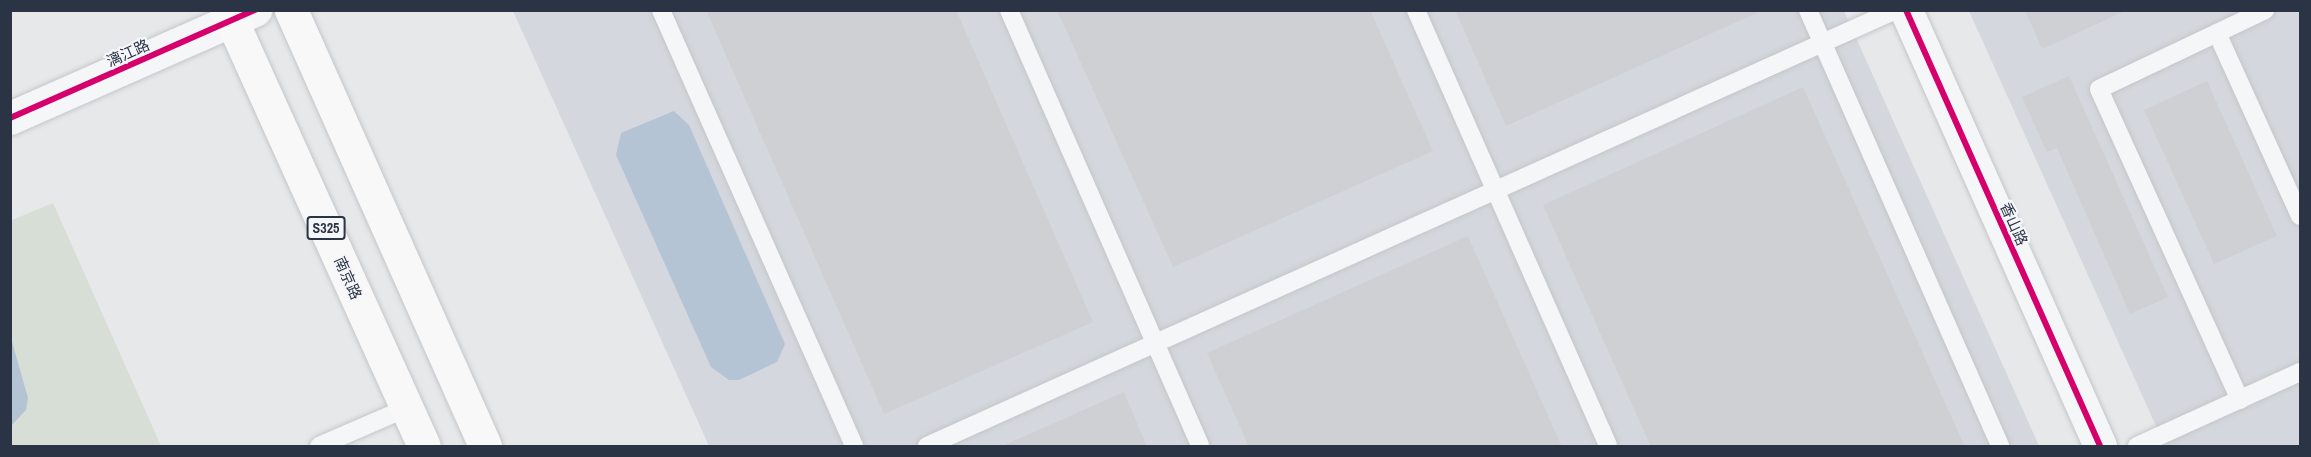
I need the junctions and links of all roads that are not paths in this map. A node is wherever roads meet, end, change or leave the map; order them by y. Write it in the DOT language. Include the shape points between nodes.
graph roads {
  1 [pos="291,10"];
  2 [pos="661,10"];
  3 [pos="1009,10"];
  4 [pos="1416,10"];
  5 [pos="1808,10"];
  6 [pos="1896,10"];
  7 [pos="1906,10"];
  8 [pos="2265,10"];
  9 [pos="238,14"];
  10 [pos="2217,33"];
  11 [pos="1823,44"];
  12 [pos="10,118"];
  13 [pos="1495,191"];
  14 [pos="2301,216"];
  15 [pos="1155,344"];
  16 [pos="2301,372"];
  17 [pos="2240,399"];
  18 [pos="407,408"];
  19 [pos="319,447"];
  20 [pos="424,447"];
  21 [pos="485,447"];
  22 [pos="854,447"];
  23 [pos="927,447"];
  24 [pos="1200,447"];
  25 [pos="1608,447"];
  26 [pos="2000,447"];
  27 [pos="2100,447"];
  28 [pos="2137,447"];
  1 -- 21 [label="main road"];
  2 -- 22 [label="lane"];
  3 -- 15 [label="lane"];
  4 -- 13 [label="lane"];
  5 -- 11 [label="lane"];
  6 -- 11 [label="lane"];
  7 -- 27 [label="street, 香山路"];
  8 -- 10 [label="lane"];
  9 -- 12 [label="street, 漓江路"];
  9 -- 18 [label="main road, 南京路 / S325"];
  10 -- 14 [label="lane"];
  10 -- 17 [label="lane" via="2099,89"];
  11 -- 13 [label="lane"];
  11 -- 26 [label="lane"];
  13 -- 15 [label="lane"];
  13 -- 25 [label="lane"];
  15 -- 23 [label="lane"];
  15 -- 24 [label="lane"];
  16 -- 17 [label="lane"];
  17 -- 28 [label="lane"];
  18 -- 19 [label="lane"];
  18 -- 20 [label="main road, 南京路 / S325"];
}
